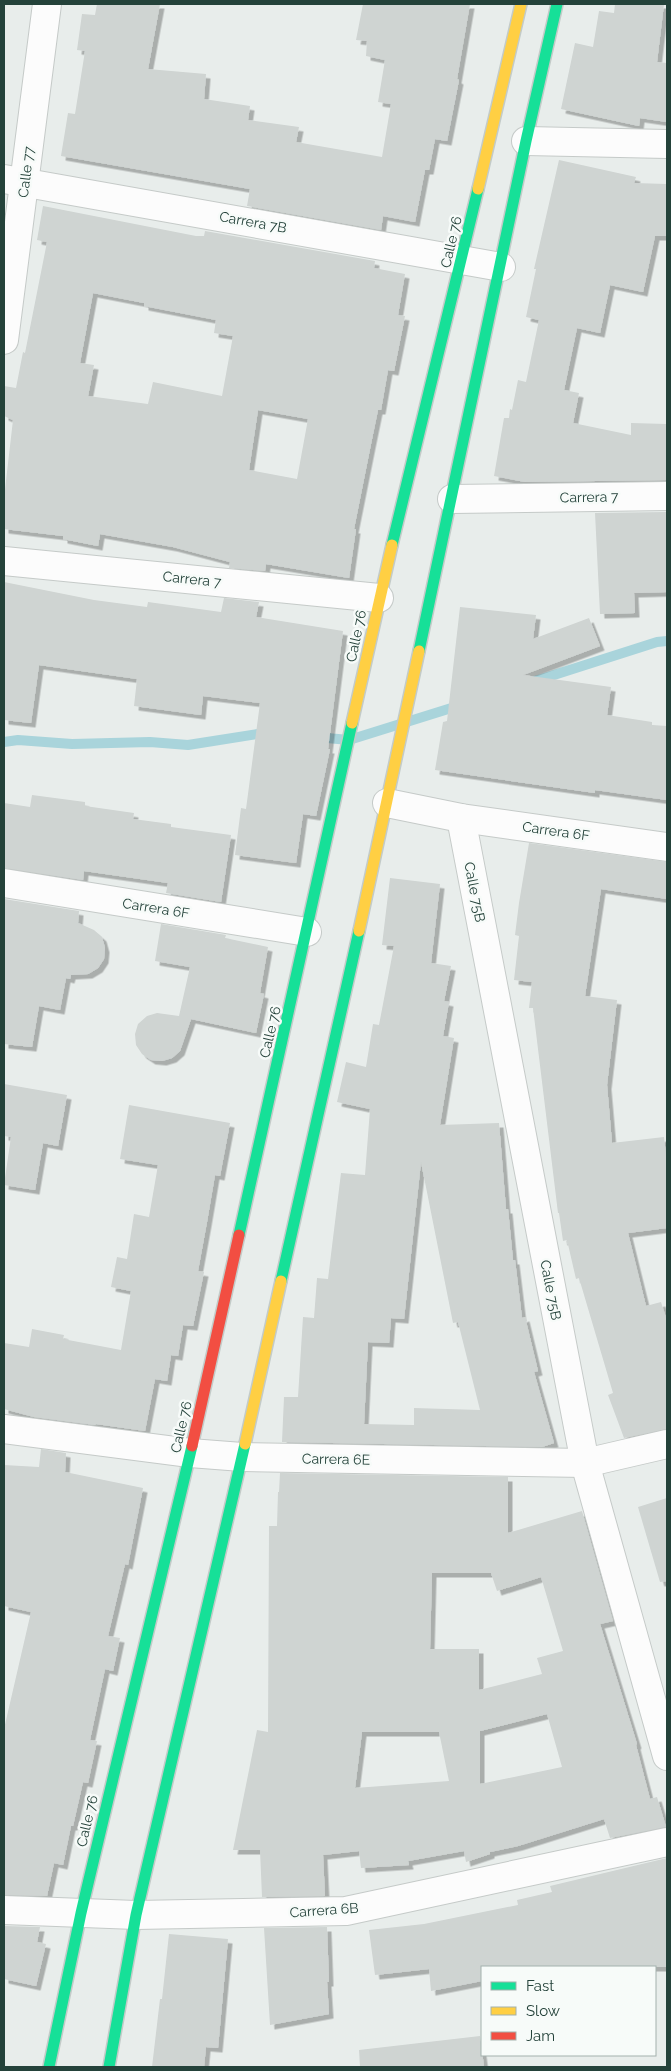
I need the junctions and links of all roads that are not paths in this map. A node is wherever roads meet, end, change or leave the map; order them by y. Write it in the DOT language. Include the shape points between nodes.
graph roads {
  1 [pos="47,4"];
  2 [pos="521,4"];
  3 [pos="557,4"];
  4 [pos="526,141"];
  5 [pos="667,144"];
  6 [pos="15,181"];
  7 [pos="462,260"];
  8 [pos="501,267"];
  9 [pos="4,340"];
  10 [pos="667,496"];
  11 [pos="452,499"];
  12 [pos="4,560"];
  13 [pos="380,598"];
  14 [pos="387,803"];
  15 [pos="461,818"];
  16 [pos="667,847"];
  17 [pos="4,883"];
  18 [pos="307,932"];
  19 [pos="4,1429"];
  20 [pos="667,1444"];
  21 [pos="190,1453"];
  22 [pos="242,1457"];
  23 [pos="584,1463"];
  24 [pos="667,1756"];
  25 [pos="667,1842"];
  26 [pos="4,1910"];
  27 [pos="81,1913"];
  28 [pos="136,1916"];
  29 [pos="49,2067"];
  30 [pos="109,2067"];
  1 -- 6 [label="street, Calle 77"];
  2 -- 7 [label="street, Calle 76"];
  3 -- 4 [label="street"];
  4 -- 5 [label="street"];
  4 -- 8 [label="street"];
  6 -- 7 [label="street, Carrera 7B"];
  6 -- 9 [label="street, Calle 77"];
  7 -- 8 [label="street, Carrera 7B"];
  7 -- 13 [label="street, Calle 76"];
  8 -- 11 [label="street"];
  10 -- 11 [label="street, Carrera 7"];
  11 -- 14 [label="street"];
  12 -- 13 [label="street, Carrera 7"];
  13 -- 18 [label="street, Calle 76"];
  14 -- 15 [label="street, Carrera 6F"];
  14 -- 22 [label="street"];
  15 -- 16 [label="street, Carrera 6F"];
  15 -- 23 [label="street, Calle 75B"];
  17 -- 18 [label="street, Carrera 6F"];
  18 -- 21 [label="street, Calle 76"];
  19 -- 21 [label="street, Carrera 6E"];
  20 -- 23 [label="street, Carrera 6E"];
  21 -- 22 [label="street, Carrera 6E"];
  21 -- 27 [label="street, Calle 76"];
  22 -- 23 [label="street, Carrera 6E"];
  22 -- 28 [label="street"];
  23 -- 24 [label="street, Calle 75B"];
  25 -- 28 [label="street, Carrera 6B" via="346,1911"];
  26 -- 27 [label="street, Carrera 6B"];
  27 -- 28 [label="street, Carrera 6B"];
  27 -- 29 [label="street, Calle 76"];
  28 -- 30 [label="street"];
}
